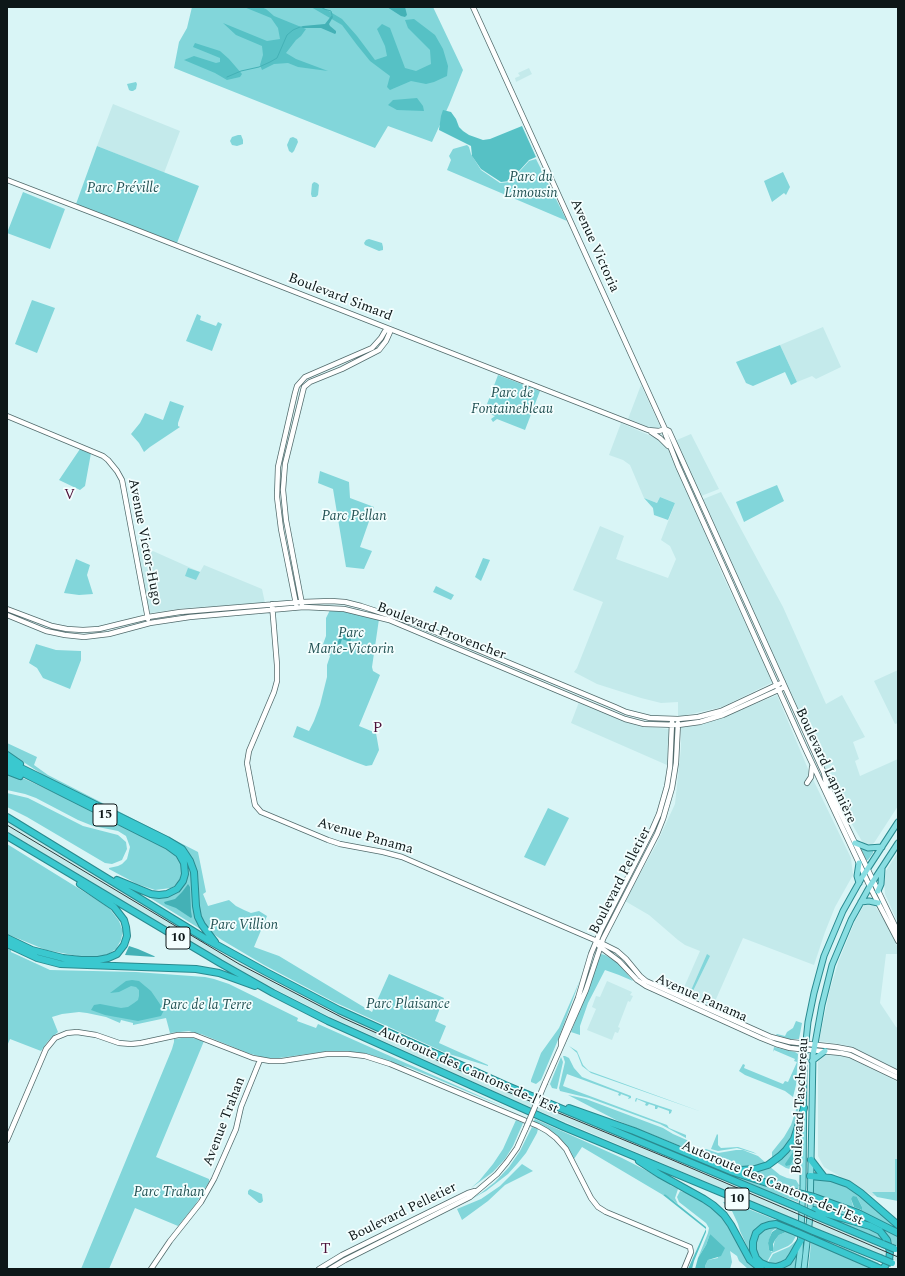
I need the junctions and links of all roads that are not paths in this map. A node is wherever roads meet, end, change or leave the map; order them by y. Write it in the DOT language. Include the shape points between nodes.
graph roads {
  1 [pos="473,7"];
  2 [pos="7,180"];
  3 [pos="389,329"];
  4 [pos="7,416"];
  5 [pos="665,429"];
  6 [pos="648,430"];
  7 [pos="670,449"];
  8 [pos="742,594"];
  9 [pos="737,597"];
  10 [pos="296,602"];
  11 [pos="302,602"];
  12 [pos="272,604"];
  13 [pos="303,607"];
  14 [pos="7,608"];
  15 [pos="296,608"];
  16 [pos="272,610"];
  17 [pos="189,611"];
  18 [pos="7,615"];
  19 [pos="148,617"];
  20 [pos="190,617"];
  21 [pos="150,623"];
  22 [pos="784,685"];
  23 [pos="777,688"];
  24 [pos="675,722"];
  25 [pos="7,755"];
  26 [pos="7,760"];
  27 [pos="812,765"];
  28 [pos="7,766"];
  29 [pos="7,771"];
  30 [pos="32,773"];
  31 [pos="807,783"];
  32 [pos="48,786"];
  33 [pos="667,786"];
  34 [pos="672,788"];
  35 [pos="7,817"];
  36 [pos="898,822"];
  37 [pos="7,836"];
  38 [pos="855,843"];
  39 [pos="898,843"];
  40 [pos="882,847"];
  41 [pos="46,860"];
  42 [pos="859,863"];
  43 [pos="882,868"];
  44 [pos="868,869"];
  45 [pos="99,873"];
  46 [pos="864,874"];
  47 [pos="873,881"];
  48 [pos="858,883"];
  49 [pos="870,886"];
  50 [pos="878,891"];
  51 [pos="861,902"];
  52 [pos="878,903"];
  53 [pos="898,932"];
  54 [pos="7,938"];
  55 [pos="898,942"];
  56 [pos="598,943"];
  57 [pos="7,944"];
  58 [pos="217,945"];
  59 [pos="273,993"];
  60 [pos="805,1047"];
  61 [pos="814,1047"];
  62 [pos="825,1051"];
  63 [pos="260,1060"];
  64 [pos="812,1061"];
  65 [pos="898,1073"];
  66 [pos="898,1078"];
  67 [pos="549,1103"];
  68 [pos="804,1108"];
  69 [pos="7,1140"];
  70 [pos="626,1152"];
  71 [pos="811,1160"];
  72 [pos="708,1162"];
  73 [pos="807,1175"];
  74 [pos="824,1176"];
  75 [pos="477,1190"];
  76 [pos="814,1213"];
  77 [pos="898,1225"];
  78 [pos="813,1231"];
  79 [pos="898,1233"];
  80 [pos="801,1240"];
  81 [pos="896,1250"];
  82 [pos="846,1254"];
  83 [pos="895,1264"];
  84 [pos="880,1268"];
  85 [pos="151,1269"];
  86 [pos="319,1269"];
  87 [pos="330,1269"];
  88 [pos="684,1269"];
  89 [pos="761,1269"];
  90 [pos="798,1269"];
  91 [pos="804,1269"];
  1 -- 5 [label="street, Avenue Victoria"];
  2 -- 3 [label="street, Boulevard Simard"];
  3 -- 6 [label="street, Boulevard Simard"];
  3 -- 10 [label="street" via="372,348 305,377 297,386 278,467 277,497"];
  3 -- 11 [label="street" via="386,341 379,350 304,387 284,469 283,490 286,520"];
  4 -- 19 [label="street, Avenue Victor-Hugo" via="102,456 117,471 122,480"];
  5 -- 6 [label="street, Boulevard Simard"];
  5 -- 7 [label="street, Avenue Victoria"];
  5 -- 8 [label="street, Avenue Victoria" via="669,430"];
  6 -- 7 [label="street"];
  7 -- 9 [label="street, Avenue Victoria"];
  8 -- 22 [label="street, Boulevard Lapinière"];
  9 -- 23 [label="street, Boulevard Lapinière"];
  10 -- 11 [label="street, Boulevard Provencher"];
  10 -- 12 [label="street, Boulevard Provencher"];
  10 -- 15 [label="street"];
  11 -- 13 [label="street"];
  11 -- 24 [label="street, Boulevard Provencher" via="345,602 382,612 626,712"];
  12 -- 16 [label="street, Avenue Panama"];
  12 -- 17 [label="street, Boulevard Provencher"];
  13 -- 15 [label="street, Boulevard Provencher"];
  13 -- 24 [label="street, Boulevard Provencher" via="344,609 389,620 625,719 644,724"];
  14 -- 19 [label="street, Boulevard Provencher" via="38,621 67,629 99,629"];
  15 -- 16 [label="street, Boulevard Provencher"];
  16 -- 20 [label="street, Boulevard Provencher"];
  16 -- 56 [label="street, Avenue Panama" via="276,681 274,692 249,750 247,763 255,805 261,812 340,844 402,857"];
  17 -- 19 [label="street, Boulevard Provencher"];
  17 -- 20 [label="street"];
  18 -- 21 [label="street, Boulevard Provencher" via="46,631 84,637 109,634"];
  19 -- 21 [label="street, Avenue Victor-Hugo"];
  20 -- 21 [label="street, Boulevard Provencher"];
  22 -- 23 [label="street, Boulevard Provencher"];
  22 -- 38 [label="street, Boulevard Lapinière"];
  23 -- 24 [label="street, Boulevard Provencher" via="721,711"];
  23 -- 27 [label="street, Boulevard Lapinière"];
  24 -- 33 [label="street, Boulevard Pelletier"];
  24 -- 34 [label="street, Boulevard Pelletier" via="676,763"];
  25 -- 30 [label="highway"];
  26 -- 30 [label="highway"];
  27 -- 31 [label="street" via="811,777"];
  27 -- 42 [label="street, Boulevard Lapinière"];
  28 -- 32 [label="highway"];
  29 -- 32 [label="highway"];
  30 -- 58 [label="highway" via="182,849 194,872 199,919"];
  32 -- 45 [label="highway, 15" via="171,847 182,858 185,870 184,879 177,889 159,895"];
  33 -- 34 [label="street"];
  33 -- 56 [label="street, Boulevard Pelletier" via="652,830 612,908"];
  34 -- 56 [label="street, Boulevard Pelletier" via="657,834"];
  35 -- 45 [label="highway, 10"];
  36 -- 40 [label="main road, Boulevard Taschereau"];
  37 -- 41 [label="highway, 10"];
  38 -- 40 [label="main road" via="868,848"];
  38 -- 44 [label="street, Boulevard Lapinière"];
  39 -- 43 [label="main road, Boulevard Taschereau"];
  40 -- 44 [label="main road, Boulevard Taschereau"];
  41 -- 54 [label="highway" via="117,911 127,929 124,945 117,954 108,958 81,960 42,953"];
  41 -- 59 [label="highway, Autoroute des Cantons-de-l'Est / 10"];
  42 -- 46 [label="street, Boulevard Lapinière"];
  42 -- 48 [label="main road"];
  43 -- 47 [label="main road, Boulevard Taschereau"];
  43 -- 50 [label="main road"];
  44 -- 46 [label="main road, Boulevard Taschereau"];
  44 -- 47 [label="street, Boulevard Lapinière"];
  45 -- 58 [label="highway, Autoroute des Cantons-de-l'Est / 10"];
  46 -- 48 [label="main road, Boulevard Taschereau"];
  46 -- 49 [label="street, Boulevard Lapinière"];
  47 -- 49 [label="main road, Boulevard Taschereau"];
  47 -- 50 [label="street, Boulevard Lapinière"];
  48 -- 60 [label="main road, Boulevard Taschereau" via="824,956 811,1005"];
  49 -- 51 [label="main road, Boulevard Taschereau"];
  49 -- 52 [label="street, Boulevard Lapinière"];
  50 -- 53 [label="street, Boulevard Lapinière"];
  51 -- 52 [label="main road"];
  51 -- 61 [label="main road, Boulevard Taschereau" via="832,965"];
  52 -- 55 [label="street, Boulevard Lapinière"];
  56 -- 60 [label="street, Avenue Panama" via="617,951 643,979 656,986 771,1037"];
  56 -- 75 [label="street, Boulevard Pelletier, bridge" via="586,990 517,1148 497,1174"];
  57 -- 59 [label="highway" via="32,956 60,964 207,970"];
  58 -- 67 [label="highway, Autoroute des Cantons-de-l'Est / 10" via="350,1016"];
  59 -- 70 [label="highway, Autoroute des Cantons-de-l'Est / 10" via="375,1043 528,1112"];
  60 -- 61 [label="street, Avenue Panama"];
  60 -- 68 [label="main road, Boulevard Taschereau"];
  61 -- 62 [label="street"];
  61 -- 64 [label="main road, Boulevard Taschereau"];
  61 -- 65 [label="street" via="834,1046 852,1050"];
  62 -- 64 [label="main road"];
  62 -- 66 [label="street" via="850,1055"];
  63 -- 69 [label="street" via="192,1035 178,1035 131,1044 96,1034 64,1034 53,1040 44,1051"];
  63 -- 85 [label="street, Avenue Trahan" via="241,1107 236,1129 214,1179 202,1200"];
  63 -- 88 [label="street" via="278,1061 336,1054 372,1058 542,1128 566,1149 598,1207 690,1247 691,1252"];
  64 -- 71 [label="main road, Boulevard Taschereau"];
  67 -- 72 [label="highway" via="621,1126"];
  67 -- 76 [label="highway, Autoroute des Cantons-de-l'Est / 10, bridge"];
  68 -- 72 [label="highway" via="792,1142 784,1153 768,1165 741,1170"];
  68 -- 73 [label="main road, Boulevard Taschereau"];
  70 -- 78 [label="highway, Autoroute des Cantons-de-l'Est / 10, bridge"];
  70 -- 89 [label="highway" via="713,1205 731,1225 748,1258"];
  71 -- 73 [label="main road, Boulevard Taschereau"];
  71 -- 74 [label="highway"];
  72 -- 79 [label="highway, bridge" via="858,1212"];
  73 -- 74 [label="highway"];
  73 -- 80 [label="main road, Boulevard Taschereau"];
  73 -- 91 [label="main road, Boulevard Taschereau" via="809,1224"];
  74 -- 77 [label="highway" via="855,1188"];
  75 -- 86 [label="street, Boulevard Pelletier" via="342,1255"];
  75 -- 87 [label="street, Boulevard Pelletier" via="464,1201"];
  76 -- 81 [label="highway, Autoroute des Cantons-de-l'Est / 10, bridge"];
  76 -- 84 [label="highway" via="870,1226 880,1231 887,1240 890,1252 889,1260"];
  78 -- 82 [label="highway"];
  78 -- 83 [label="highway, Autoroute des Cantons-de-l'Est / 10, bridge"];
  80 -- 82 [label="highway, bridge" via="788,1262 776,1267 761,1263 753,1250 756,1233 767,1225 776,1224"];
  80 -- 90 [label="main road, Boulevard Taschereau"];
  82 -- 84 [label="highway"];
}
